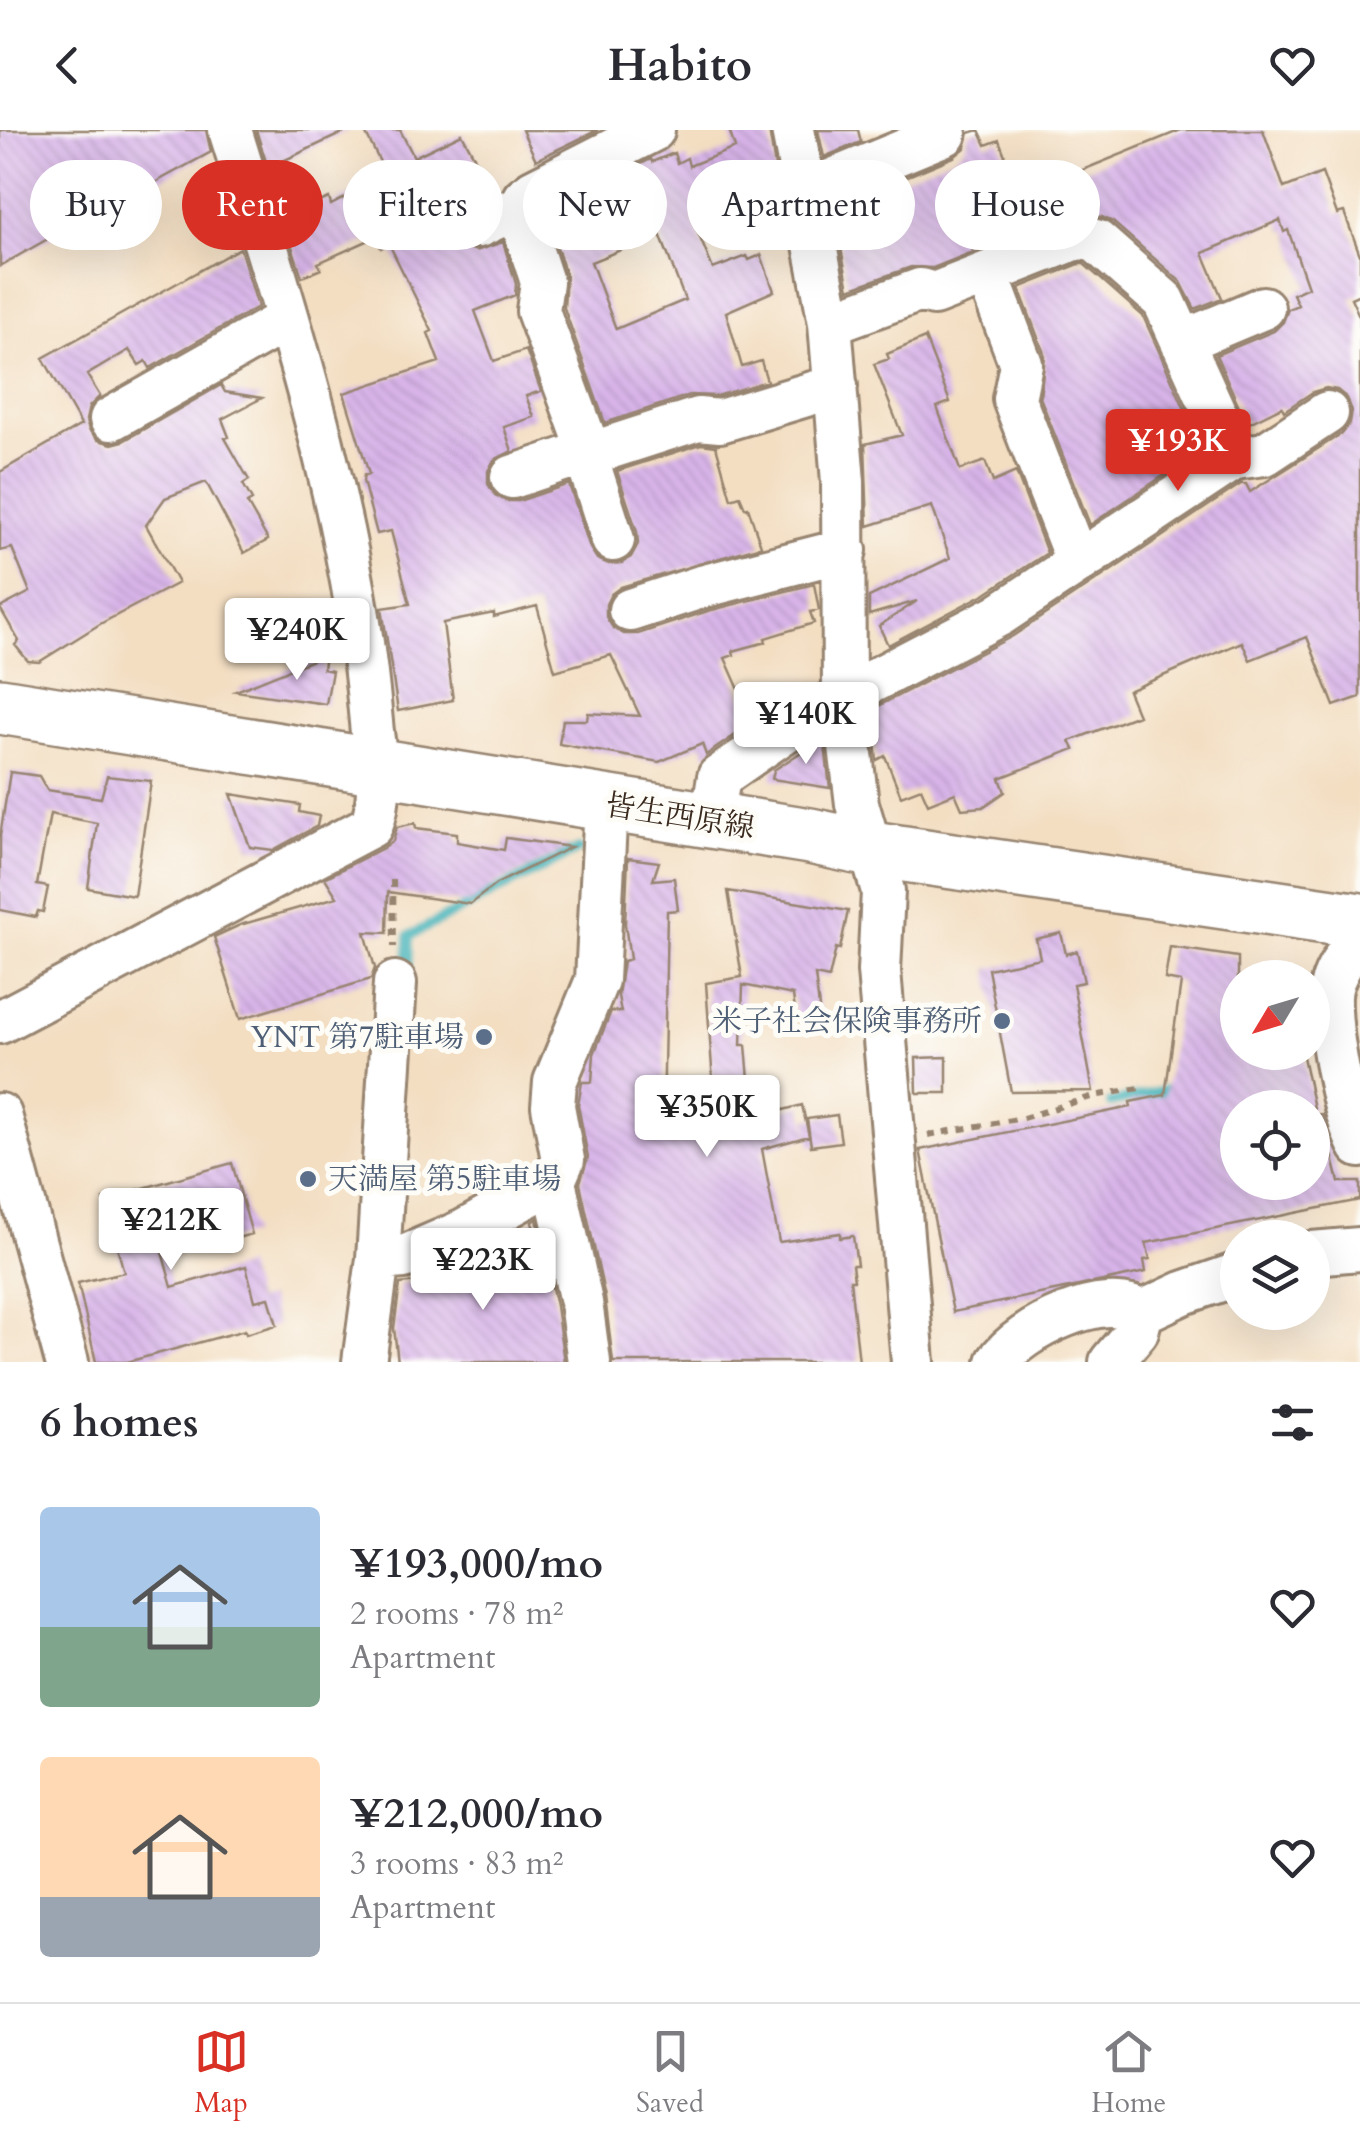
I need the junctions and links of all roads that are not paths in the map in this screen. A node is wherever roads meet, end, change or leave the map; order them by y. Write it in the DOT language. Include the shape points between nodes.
graph roads {
  1 [pos="230,130"];
  2 [pos="652,130"];
  3 [pos="792,130"];
  4 [pos="945,134"];
  5 [pos="798,160"];
  6 [pos="882,160"];
  7 [pos="520,206"];
  8 [pos="503,214"];
  9 [pos="816,250"];
  10 [pos="988,274"];
  11 [pos="1263,308"];
  12 [pos="288,319"];
  13 [pos="830,323"];
  14 [pos="1182,342"];
  15 [pos="836,386"];
  16 [pos="1324,399"];
  17 [pos="111,418"];
  18 [pos="592,450"];
  19 [pos="1235,458"];
  20 [pos="512,477"];
  21 [pos="613,540"];
  22 [pos="846,550"];
  23 [pos="1077,561"];
  24 [pos="630,610"];
  25 [pos="844,696"];
  26 [pos="0,706"];
  27 [pos="378,769"];
  28 [pos="606,804"];
  29 [pos="712,820"];
  30 [pos="871,849"];
  31 [pos="1360,921"];
  32 [pos="1360,936"];
  33 [pos="395,983"];
  34 [pos="0,1022"];
  35 [pos="0,1115"];
  36 [pos="1360,1146"];
  37 [pos="554,1180"];
  38 [pos="1360,1249"];
  39 [pos="1330,1252"];
  40 [pos="378,1259"];
  41 [pos="1220,1280"];
  42 [pos="1142,1312"];
  43 [pos="67,1362"];
  44 [pos="364,1362"];
  45 [pos="589,1362"];
  46 [pos="913,1362"];
  47 [pos="998,1362"];
  48 [pos="1111,1362"];
  1 -- 12 [label="street"];
  2 -- 7 [label="street" via="533,191"];
  3 -- 5 [label="street"];
  4 -- 6 [label="street"];
  7 -- 8 [label="street"];
  7 -- 18 [label="street" via="542,282 538,312"];
  9 -- 13 [label="street"];
  10 -- 13 [label="street"];
  10 -- 14 [label="street" via="1072,240 1096,242 1158,294"];
  10 -- 23 [label="street" via="1021,364 1014,399"];
  11 -- 14 [label="street"];
  12 -- 17 [label="street"];
  12 -- 27 [label="street" via="349,563"];
  13 -- 15 [label="street"];
  14 -- 19 [label="street"];
  15 -- 18 [label="street" via="720,422 698,418"];
  15 -- 22 [label="street"];
  16 -- 19 [label="street" via="1265,454"];
  18 -- 20 [label="street"];
  18 -- 21 [label="street" via="589,464"];
  19 -- 23 [label="street"];
  22 -- 24 [label="street"];
  22 -- 25 [label="street"];
  23 -- 25 [label="street" via="1000,615"];
  25 -- 29 [label="street" via="719,776"];
  25 -- 30 [label="street" via="857,804"];
  26 -- 27 [label="main road, 皆生西原線"];
  27 -- 28 [label="main road, 皆生西原線"];
  27 -- 34 [label="street" via="379,806 370,826"];
  28 -- 29 [label="main road, 皆生西原線"];
  28 -- 37 [label="street" via="596,980 555,1082 563,1160"];
  29 -- 30 [label="main road, 皆生西原線"];
  30 -- 31 [label="main road, 皆生西原線"];
  30 -- 46 [label="street" via="883,890 878,972"];
  32 -- 36 [label="street" via="1332,984 1329,1012"];
  33 -- 40 [label="street"];
  35 -- 43 [label="street"];
  37 -- 40 [label="street" via="464,1231 404,1257"];
  37 -- 45 [label="street"];
  38 -- 39 [label="street"];
  40 -- 44 [label="street"];
  41 -- 42 [label="street"];
  42 -- 47 [label="street" via="1124,1304 1086,1308 1023,1338"];
  42 -- 48 [label="street" via="1137,1331"];
}
